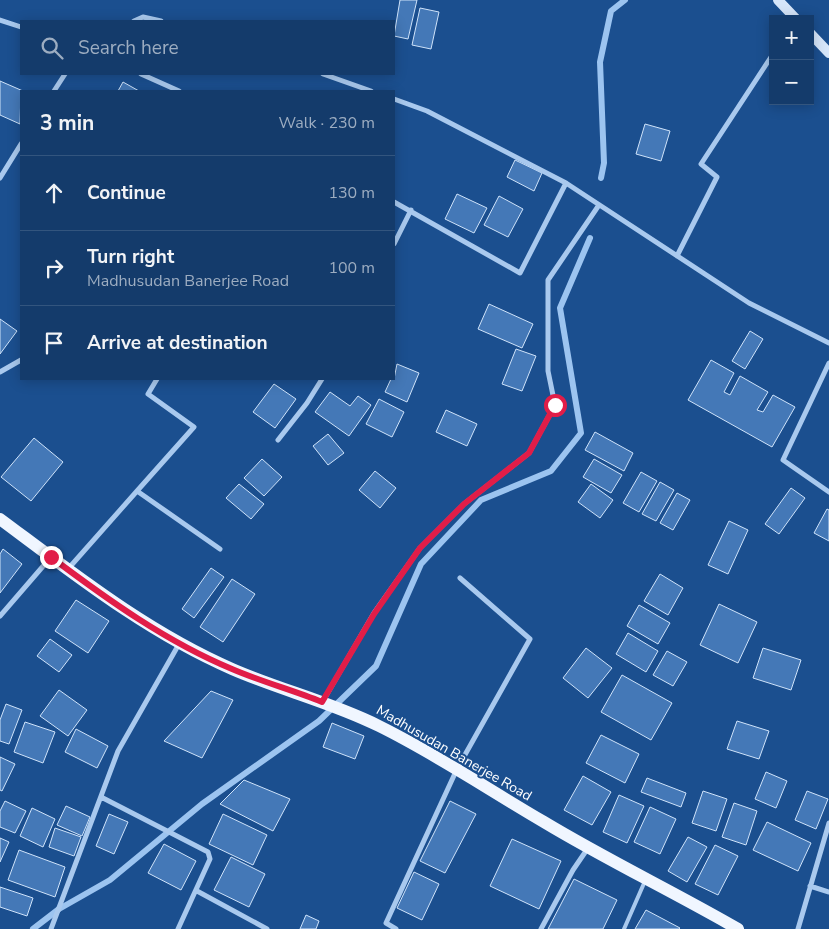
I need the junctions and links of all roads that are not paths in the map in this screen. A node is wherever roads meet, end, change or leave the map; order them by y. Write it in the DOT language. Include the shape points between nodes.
graph roads {
  1 [pos="778,0"];
  2 [pos="792,15"];
  3 [pos="0,20"];
  4 [pos="136,20"];
  5 [pos="157,20"];
  6 [pos="20,27"];
  7 [pos="814,37"];
  8 [pos="829,53"];
  9 [pos="769,60"];
  10 [pos="63,75"];
  11 [pos="143,75"];
  12 [pos="326,75"];
  13 [pos="55,90"];
  14 [pos="178,90"];
  15 [pos="368,90"];
  16 [pos="395,99"];
  17 [pos="20,146"];
  18 [pos="0,178"];
  19 [pos="566,183"];
  20 [pos="395,202"];
  21 [pos="599,205"];
  22 [pos="411,210"];
  23 [pos="395,242"];
  24 [pos="677,256"];
  25 [pos="829,342"];
  26 [pos="20,361"];
  27 [pos="829,363"];
  28 [pos="0,372"];
  29 [pos="156,380"];
  30 [pos="321,380"];
  31 [pos="278,440"];
  32 [pos="138,491"];
  33 [pos="829,492"];
  34 [pos="0,519"];
  35 [pos="220,549"];
  36 [pos="51,557"];
  37 [pos="68,570"];
  38 [pos="460,578"];
  39 [pos="0,616"];
  40 [pos="180,643"];
  41 [pos="318,700"];
  42 [pos="457,769"];
  43 [pos="101,797"];
  44 [pos="829,823"];
  45 [pos="828,831"];
  46 [pos="589,848"];
  47 [pos="646,879"];
  48 [pos="810,886"];
  49 [pos="197,891"];
  50 [pos="829,892"];
  51 [pos="51,929"];
  52 [pos="178,929"];
  53 [pos="267,929"];
  54 [pos="396,929"];
  55 [pos="541,929"];
  56 [pos="624,929"];
  57 [pos="738,929"];
  58 [pos="798,929"];
  1 -- 2 [label="street"];
  3 -- 6 [label="street"];
  4 -- 5 [label="street" via="143,17"];
  7 -- 8 [label="street"];
  9 -- 24 [label="street" via="701,164 718,177"];
  10 -- 13 [label="street"];
  11 -- 14 [label="street"];
  12 -- 15 [label="street"];
  16 -- 19 [label="street" via="427,111"];
  17 -- 18 [label="street"];
  19 -- 21 [label="street"];
  19 -- 22 [label="street" via="520,273"];
  20 -- 22 [label="street"];
  21 -- 24 [label="street"];
  21 -- 41 [label="street" via="548,280 548,371 555,405 529,453 464,504 420,548"];
  22 -- 23 [label="street"];
  24 -- 25 [label="street" via="749,302"];
  26 -- 28 [label="street"];
  27 -- 33 [label="street" via="783,460"];
  29 -- 32 [label="street" via="148,394 194,427"];
  30 -- 31 [label="street" via="308,403"];
  32 -- 35 [label="street"];
  32 -- 37 [label="street"];
  34 -- 36 [label="main road, Madhusudan Banerjee Road"];
  36 -- 37 [label="main road, Madhusudan Banerjee Road"];
  36 -- 39 [label="street"];
  37 -- 40 [label="main road, Madhusudan Banerjee Road" via="146,624"];
  38 -- 42 [label="street" via="530,639"];
  40 -- 41 [label="main road, Madhusudan Banerjee Road" via="232,670"];
  40 -- 43 [label="street" via="118,751"];
  41 -- 42 [label="main road, Madhusudan Banerjee Road" via="378,725"];
  42 -- 46 [label="main road, Madhusudan Banerjee Road"];
  42 -- 54 [label="street" via="386,923"];
  43 -- 49 [label="street" via="205,849 210,855"];
  43 -- 51 [label="street"];
  44 -- 45 [label="street"];
  45 -- 48 [label="street"];
  46 -- 47 [label="main road, Madhusudan Banerjee Road"];
  46 -- 55 [label="street" via="573,870"];
  47 -- 56 [label="lane"];
  47 -- 57 [label="main road, Madhusudan Banerjee Road"];
  48 -- 50 [label="street"];
  48 -- 58 [label="street"];
  49 -- 52 [label="street"];
  49 -- 53 [label="street"];
}
